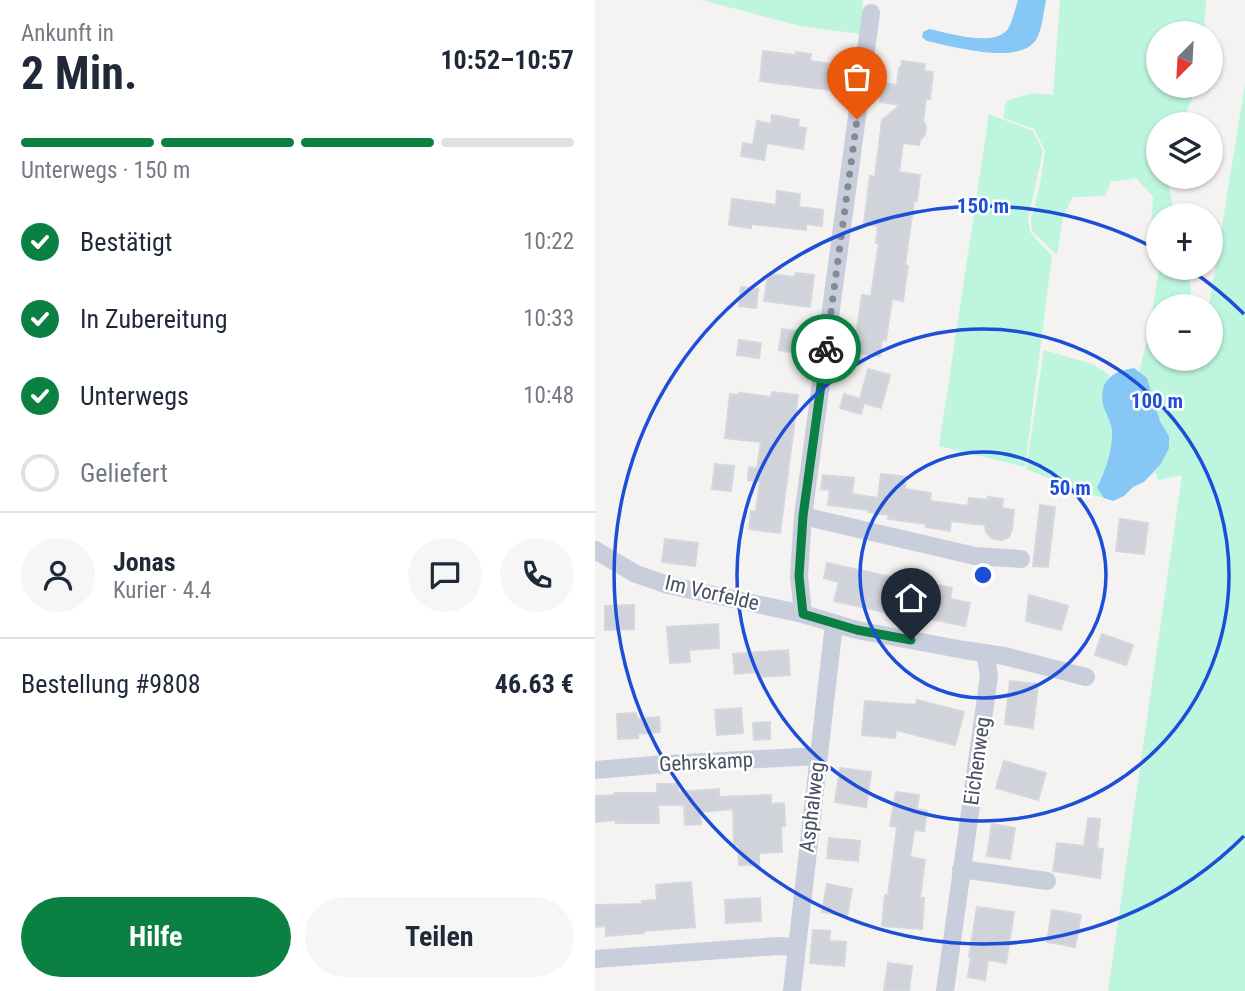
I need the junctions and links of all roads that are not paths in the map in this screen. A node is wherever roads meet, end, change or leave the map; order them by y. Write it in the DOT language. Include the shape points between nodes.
graph roads {
  1 [pos="871,13"];
  2 [pos="803,516"];
  3 [pos="595,550"];
  4 [pos="1021,559"];
  5 [pos="803,614"];
  6 [pos="834,624"];
  7 [pos="985,653"];
  8 [pos="1086,677"];
  9 [pos="818,756"];
  10 [pos="595,769"];
  11 [pos="961,869"];
  12 [pos="1047,881"];
  13 [pos="796,947"];
  14 [pos="595,959"];
  15 [pos="792,991"];
  16 [pos="945,991"];
  1 -- 2 [label="street"];
  2 -- 4 [label="street" via="975,556"];
  2 -- 5 [label="street" via="799,576"];
  3 -- 5 [label="street, Im Vorfelde" via="636,574 668,585"];
  5 -- 6 [label="street, Im Vorfelde"];
  6 -- 7 [label="street"];
  6 -- 9 [label="street, Asphalweg"];
  7 -- 8 [label="street"];
  7 -- 11 [label="street, Eichenweg" via="989,676"];
  9 -- 10 [label="street, Gehrskamp"];
  9 -- 13 [label="street, Asphalweg"];
  11 -- 12 [label="street"];
  11 -- 16 [label="street, Eichenweg"];
  13 -- 14 [label="street"];
  13 -- 15 [label="street, Asphalweg"];
}
